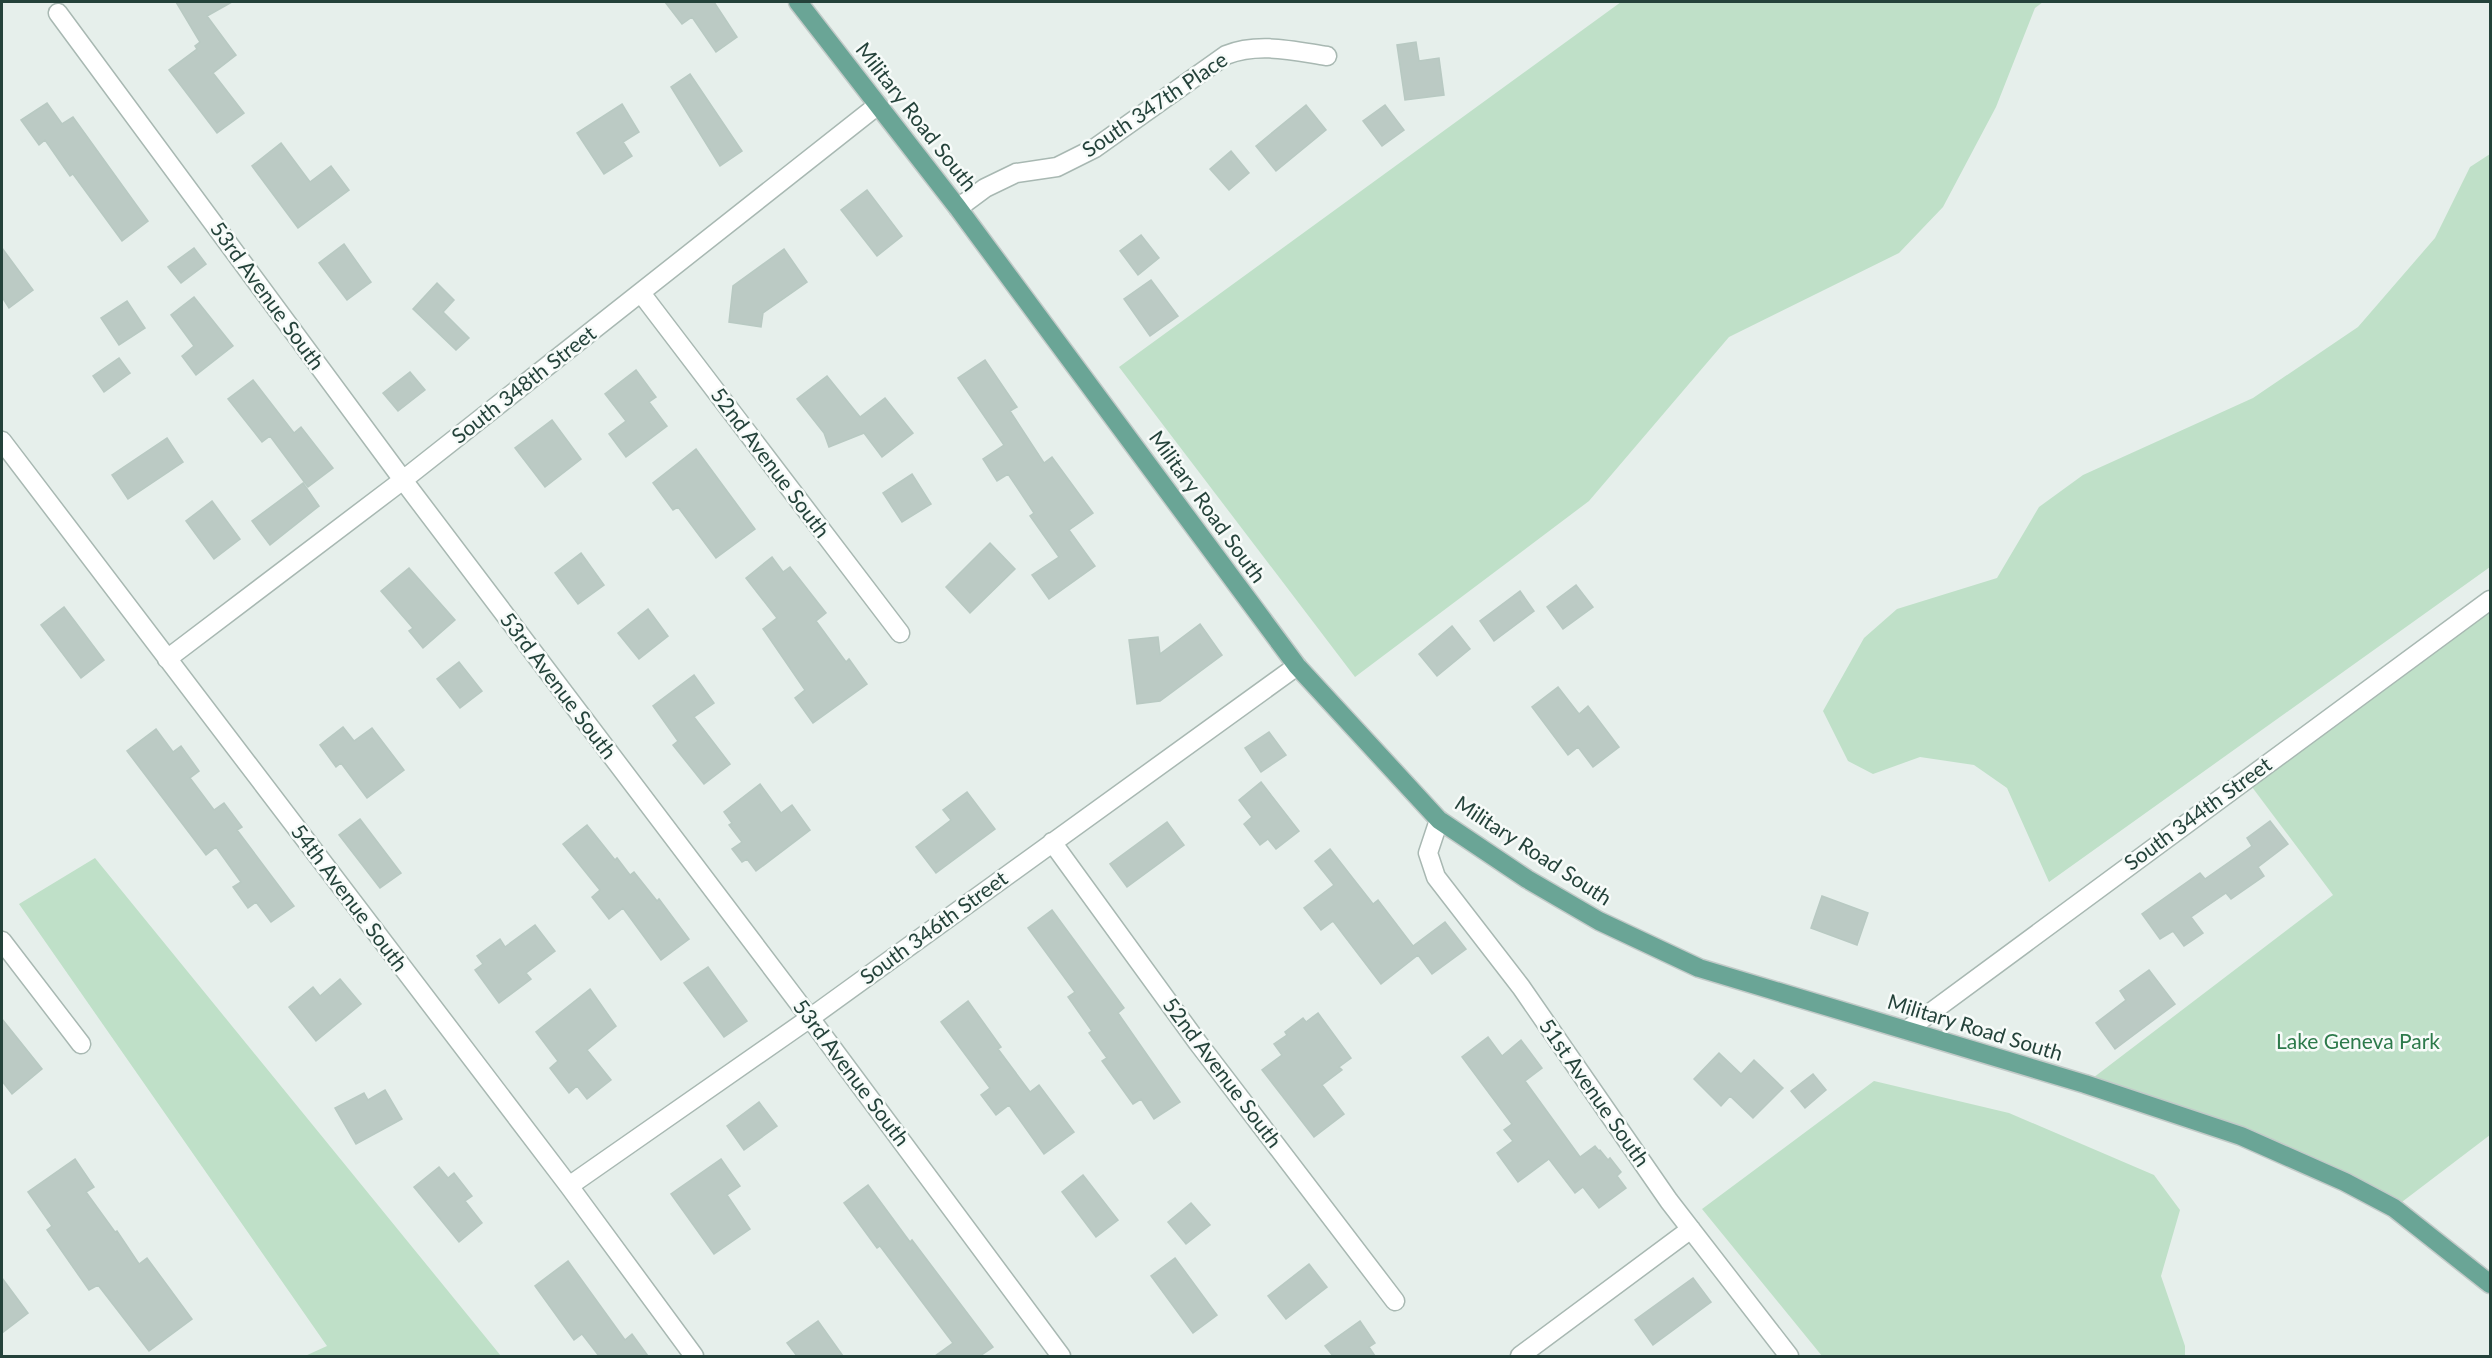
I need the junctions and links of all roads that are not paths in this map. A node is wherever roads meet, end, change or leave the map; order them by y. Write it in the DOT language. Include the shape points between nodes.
graph roads {
  1 [pos="798,2"];
  2 [pos="58,13"];
  3 [pos="1327,56"];
  4 [pos="878,105"];
  5 [pos="958,208"];
  6 [pos="641,294"];
  7 [pos="2,441"];
  8 [pos="403,480"];
  9 [pos="2490,600"];
  10 [pos="900,633"];
  11 [pos="167,659"];
  12 [pos="1297,666"];
  13 [pos="1439,820"];
  14 [pos="1052,842"];
  15 [pos="2,941"];
  16 [pos="810,1018"];
  17 [pos="1907,1030"];
  18 [pos="81,1044"];
  19 [pos="569,1186"];
  20 [pos="1690,1229"];
  21 [pos="2490,1284"];
  22 [pos="1395,1301"];
  23 [pos="694,1356"];
  24 [pos="1061,1356"];
  25 [pos="1520,1356"];
  26 [pos="1789,1356"];
  1 -- 4 [label="main road, Military Road South"];
  2 -- 8 [label="street, 53rd Avenue South"];
  3 -- 5 [label="street, South 347th Place" via="1268,48 1226,55 1095,148 1057,167 1016,173 985,188"];
  4 -- 5 [label="main road, Military Road South"];
  4 -- 6 [label="street, South 348th Street"];
  5 -- 12 [label="main road, Military Road South"];
  6 -- 8 [label="street, South 348th Street"];
  6 -- 10 [label="street, 52nd Avenue South"];
  7 -- 11 [label="street, 54th Avenue South"];
  8 -- 11 [label="street, South 348th Street"];
  8 -- 16 [label="street, 53rd Avenue South"];
  9 -- 17 [label="street, South 344th Street"];
  11 -- 19 [label="street, 54th Avenue South"];
  12 -- 13 [label="main road, Military Road South"];
  12 -- 14 [label="street, South 346th Street"];
  13 -- 17 [label="main road, Military Road South" via="1599,921 1699,968"];
  13 -- 20 [label="street, 51st Avenue South" via="1428,853 1436,877 1521,987"];
  14 -- 16 [label="street, South 346th Street"];
  14 -- 22 [label="street, 52nd Avenue South" via="1198,1043"];
  15 -- 18 [label="street"];
  16 -- 19 [label="street, South 346th Street"];
  16 -- 24 [label="street, 53rd Avenue South"];
  17 -- 21 [label="main road, Military Road South" via="2241,1136 2394,1208"];
  19 -- 23 [label="street, 54th Avenue South"];
  20 -- 25 [label="street"];
  20 -- 26 [label="street, 51st Avenue South"];
}
